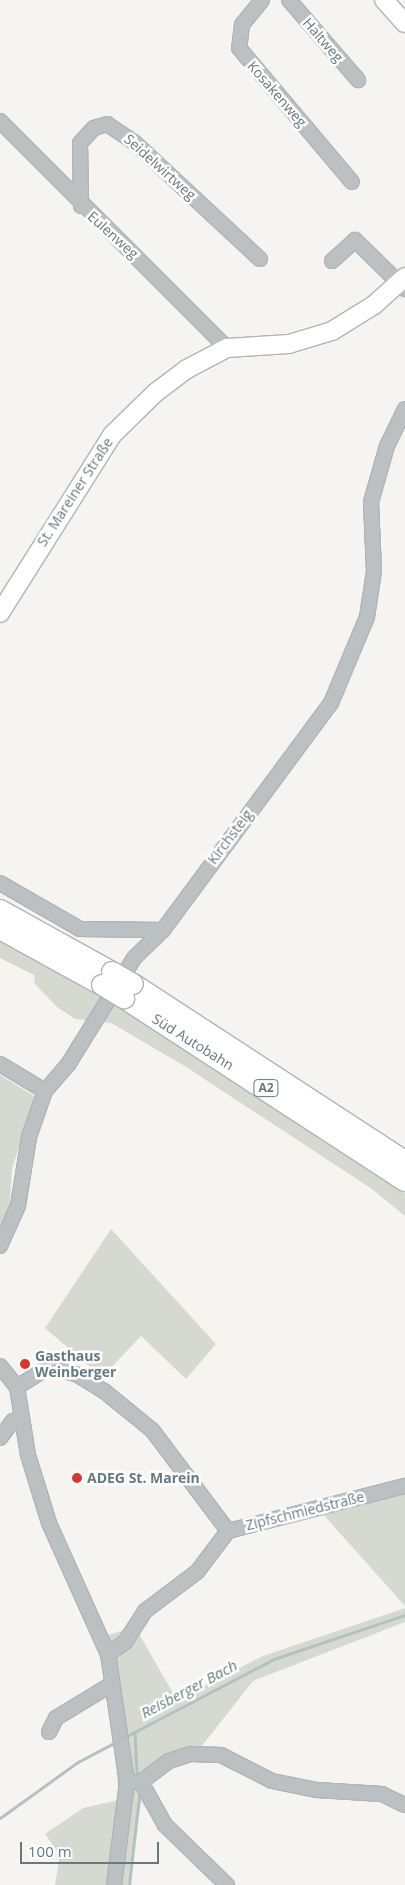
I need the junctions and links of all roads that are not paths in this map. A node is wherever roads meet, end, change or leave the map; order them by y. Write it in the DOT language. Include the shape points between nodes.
graph roads {
  1 [pos="262,0"];
  2 [pos="289,0"];
  3 [pos="384,0"];
  4 [pos="405,23"];
  5 [pos="358,80"];
  6 [pos="1,125"];
  7 [pos="352,182"];
  8 [pos="81,207"];
  9 [pos="260,259"];
  10 [pos="332,260"];
  11 [pos="403,284"];
  12 [pos="227,348"];
  13 [pos="404,411"];
  14 [pos="0,613"];
  15 [pos="0,883"];
  16 [pos="0,910"];
  17 [pos="0,929"];
  18 [pos="163,930"];
  19 [pos="107,979"];
  20 [pos="128,991"];
  21 [pos="0,1064"];
  22 [pos="45,1091"];
  23 [pos="405,1161"];
  24 [pos="405,1181"];
  25 [pos="0,1246"];
  26 [pos="0,1366"];
  27 [pos="17,1387"];
  28 [pos="21,1418"];
  29 [pos="0,1438"];
  30 [pos="405,1486"];
  31 [pos="228,1531"];
  32 [pos="108,1654"];
  33 [pos="112,1684"];
  34 [pos="49,1732"];
  35 [pos="134,1782"];
  36 [pos="405,1805"];
  37 [pos="114,1885"];
  38 [pos="227,1885"];
  1 -- 7 [label="street, Kosakenweg" via="240,30 243,55"];
  2 -- 5 [label="street, Haltweg"];
  3 -- 4 [label="main road"];
  6 -- 8 [label="street, Eulenweg"];
  8 -- 9 [label="street, Seidelwirtweg" via="80,143 94,128 107,124 134,142"];
  8 -- 12 [label="street, Eulenweg" via="176,292"];
  10 -- 11 [label="street" via="355,240"];
  11 -- 12 [label="main road, St. Mareiner Straße" via="332,331 289,344"];
  12 -- 14 [label="main road, St. Mareiner Straße" via="155,393 112,435"];
  13 -- 18 [label="street, Kirchsteig" via="386,446 371,502 374,571 367,618 331,703"];
  15 -- 18 [label="street" via="80,929"];
  16 -- 19 [label="highway, Süd Autobahn / A2"];
  17 -- 19 [label="highway, Süd Autobahn / A2"];
  18 -- 22 [label="street, Kirchsteig" via="134,958 69,1063"];
  19 -- 20 [label="highway, Süd Autobahn / A2, bridge"];
  20 -- 23 [label="highway, Süd Autobahn / A2"];
  20 -- 24 [label="highway, Süd Autobahn / A2"];
  21 -- 22 [label="street"];
  22 -- 25 [label="street, Kirchsteig" via="29,1137 18,1206"];
  26 -- 27 [label="street"];
  27 -- 28 [label="street"];
  27 -- 31 [label="street" via="49,1367 78,1375 104,1391 152,1430"];
  28 -- 29 [label="street" via="13,1421"];
  28 -- 32 [label="street" via="35,1482 49,1523"];
  30 -- 31 [label="street, Zipfschmiedstraße"];
  31 -- 32 [label="street, Zipfschmiedstraße" via="198,1572 145,1612 125,1642"];
  32 -- 33 [label="street"];
  33 -- 34 [label="street" via="56,1718"];
  33 -- 35 [label="street" via="123,1748"];
  35 -- 36 [label="street" via="169,1761 191,1754 221,1755 272,1781 317,1790 382,1794"];
  35 -- 37 [label="street"];
  35 -- 38 [label="street" via="164,1825"];
}
